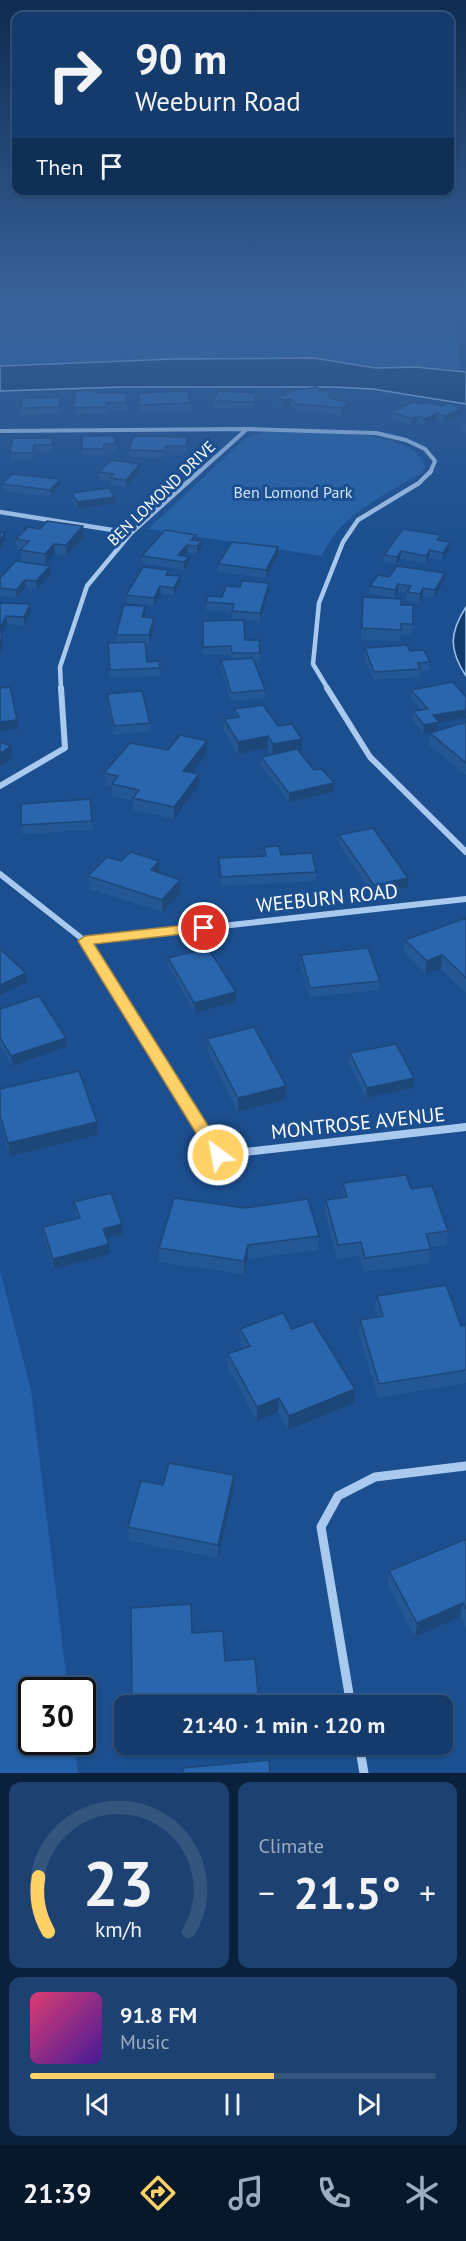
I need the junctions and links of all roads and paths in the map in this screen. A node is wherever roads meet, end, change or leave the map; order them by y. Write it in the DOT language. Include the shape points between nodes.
graph roads {
  1 [pos="247,429"];
  2 [pos="0,431"];
  3 [pos="0,512"];
  4 [pos="131,533"];
  5 [pos="0,786"];
  6 [pos="466,852"];
  7 [pos="0,874"];
  8 [pos="466,899"];
  9 [pos="85,941"];
  10 [pos="466,1127"];
  11 [pos="466,1466"];
  12 [pos="349,1695"];
  13 [pos="360,1755"];
  14 [pos="364,1773"];
  1 -- 2 [label="street"];
  1 -- 4 [label="street, BEN LOMOND DRIVE"];
  1 -- 6 [label="street" via="376,433 425,449 435,461 430,473 419,483 358,520 343,542 319,603 313,664 370,757"];
  3 -- 4 [label="street"];
  4 -- 5 [label="street, BEN LOMOND DRIVE" via="87,586 60,668 65,748"];
  7 -- 9 [label="street, MONTROSE AVENUE"];
  8 -- 9 [label="street, WEEBURN ROAD"];
  9 -- 10 [label="street, MONTROSE AVENUE" via="218,1155"];
  11 -- 12 [label="street" via="375,1477 338,1496 321,1527"];
  13 -- 14 [label="street"];
}
